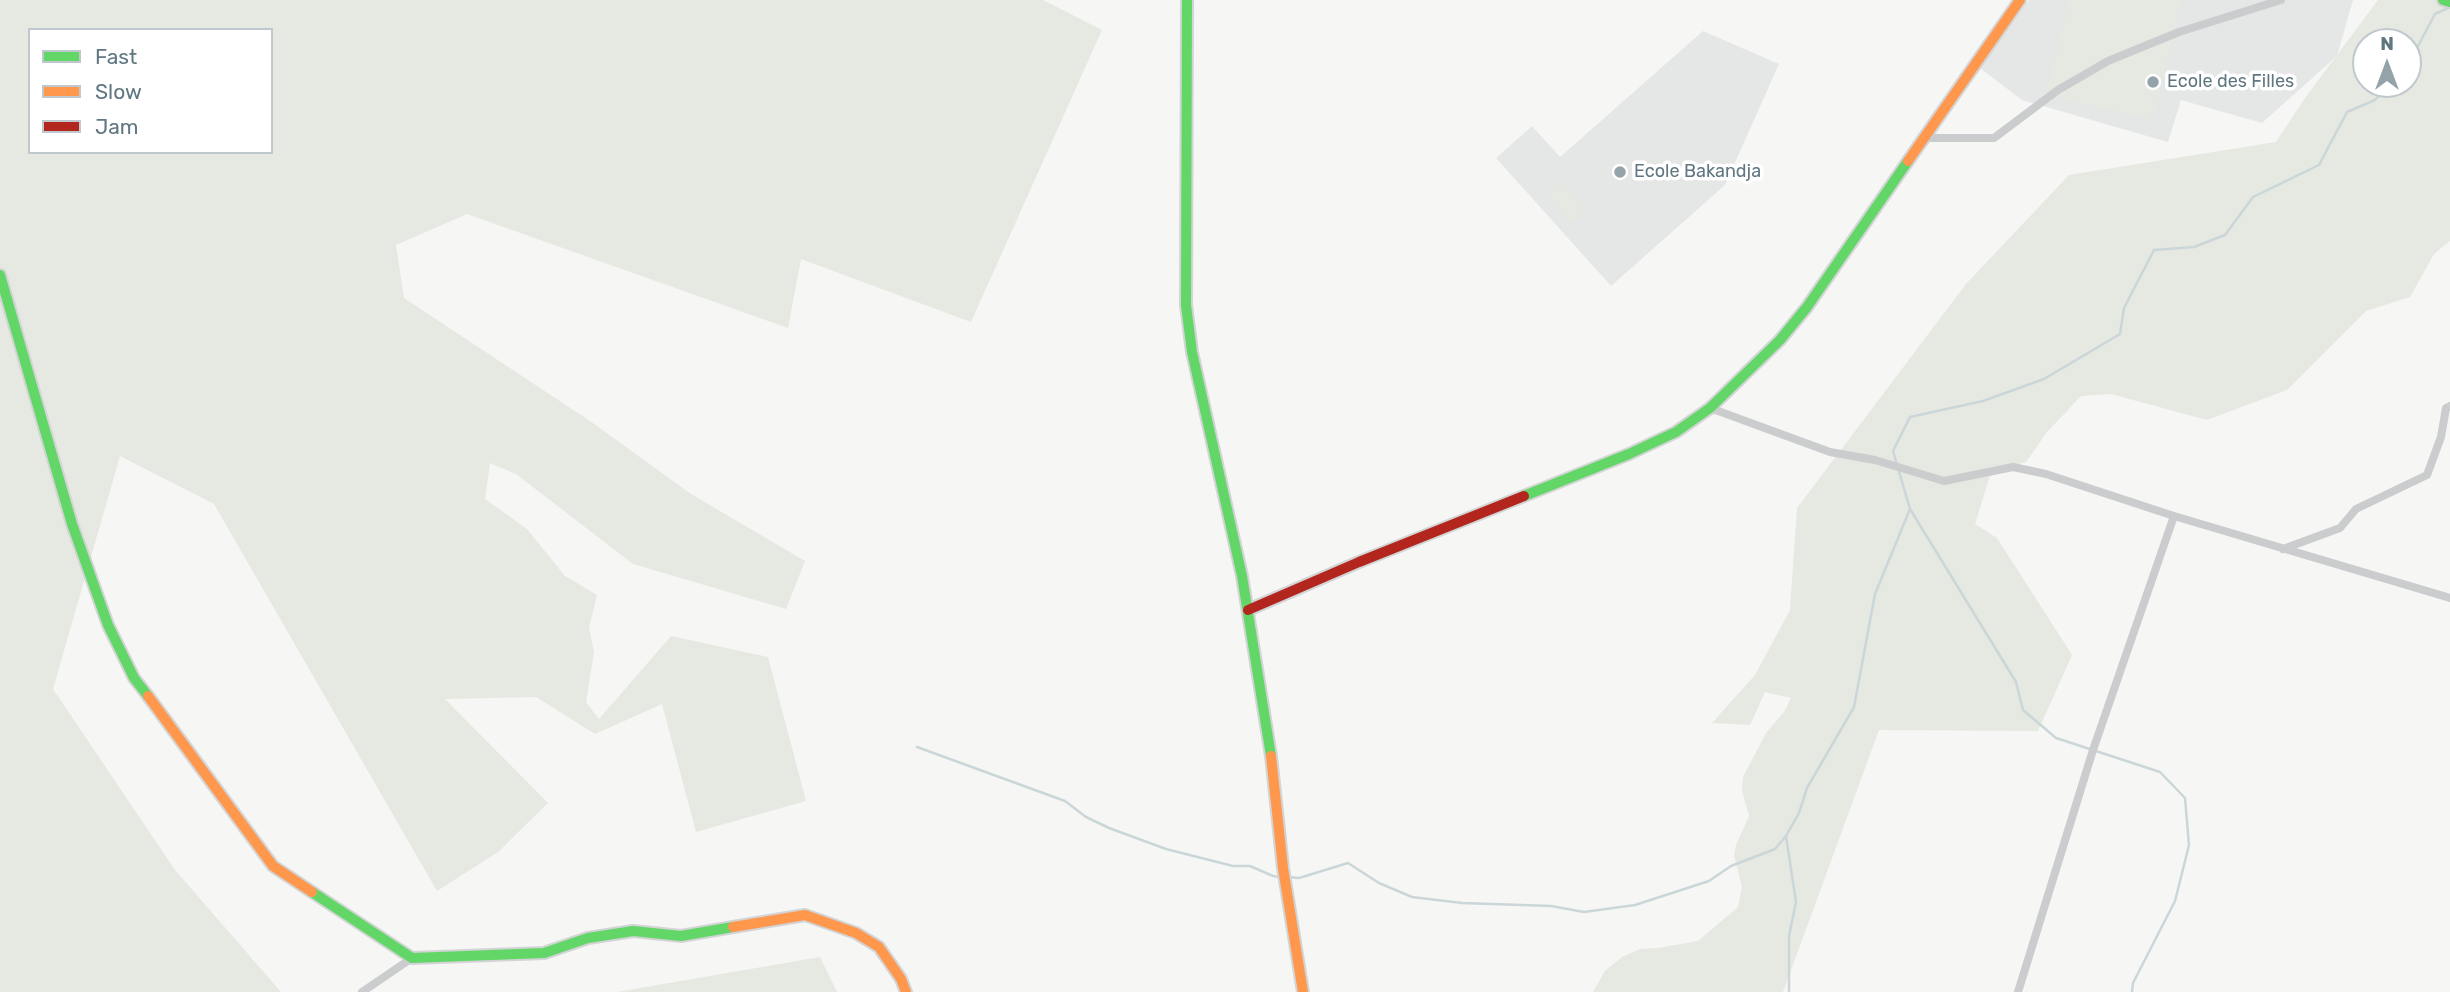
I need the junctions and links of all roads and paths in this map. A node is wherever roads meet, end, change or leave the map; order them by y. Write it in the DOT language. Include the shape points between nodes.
graph roads {
  1 [pos="1187,0"];
  2 [pos="2020,0"];
  3 [pos="2281,0"];
  4 [pos="2444,0"];
  5 [pos="2450,2"];
  6 [pos="1925,138"];
  7 [pos="0,275"];
  8 [pos="2450,406"];
  9 [pos="1710,408"];
  10 [pos="2174,516"];
  11 [pos="2283,549"];
  12 [pos="2450,598"];
  13 [pos="1248,610"];
  14 [pos="412,958"];
  15 [pos="362,992"];
  16 [pos="906,992"];
  17 [pos="1303,992"];
  18 [pos="2018,992"];
  1 -- 13 [label="street" via="1186,305"];
  2 -- 6 [label="street"];
  3 -- 6 [label="street" via="2179,32 2108,61 2058,90 1994,138"];
  4 -- 5 [label="street"];
  6 -- 9 [label="street" via="1807,307"];
  7 -- 14 [label="street" via="72,524 108,625 134,678 273,866"];
  8 -- 11 [label="street" via="2427,475 2356,509 2340,528"];
  9 -- 10 [label="street" via="1830,452 1944,481 2013,467"];
  9 -- 13 [label="street" via="1676,432 1629,454"];
  10 -- 11 [label="street"];
  10 -- 18 [label="street" via="2093,750"];
  11 -- 12 [label="street"];
  13 -- 17 [label="street"];
  14 -- 15 [label="street"];
  14 -- 16 [label="street" via="544,953 588,938 633,931 681,936 805,915 856,933 879,947"];
}
